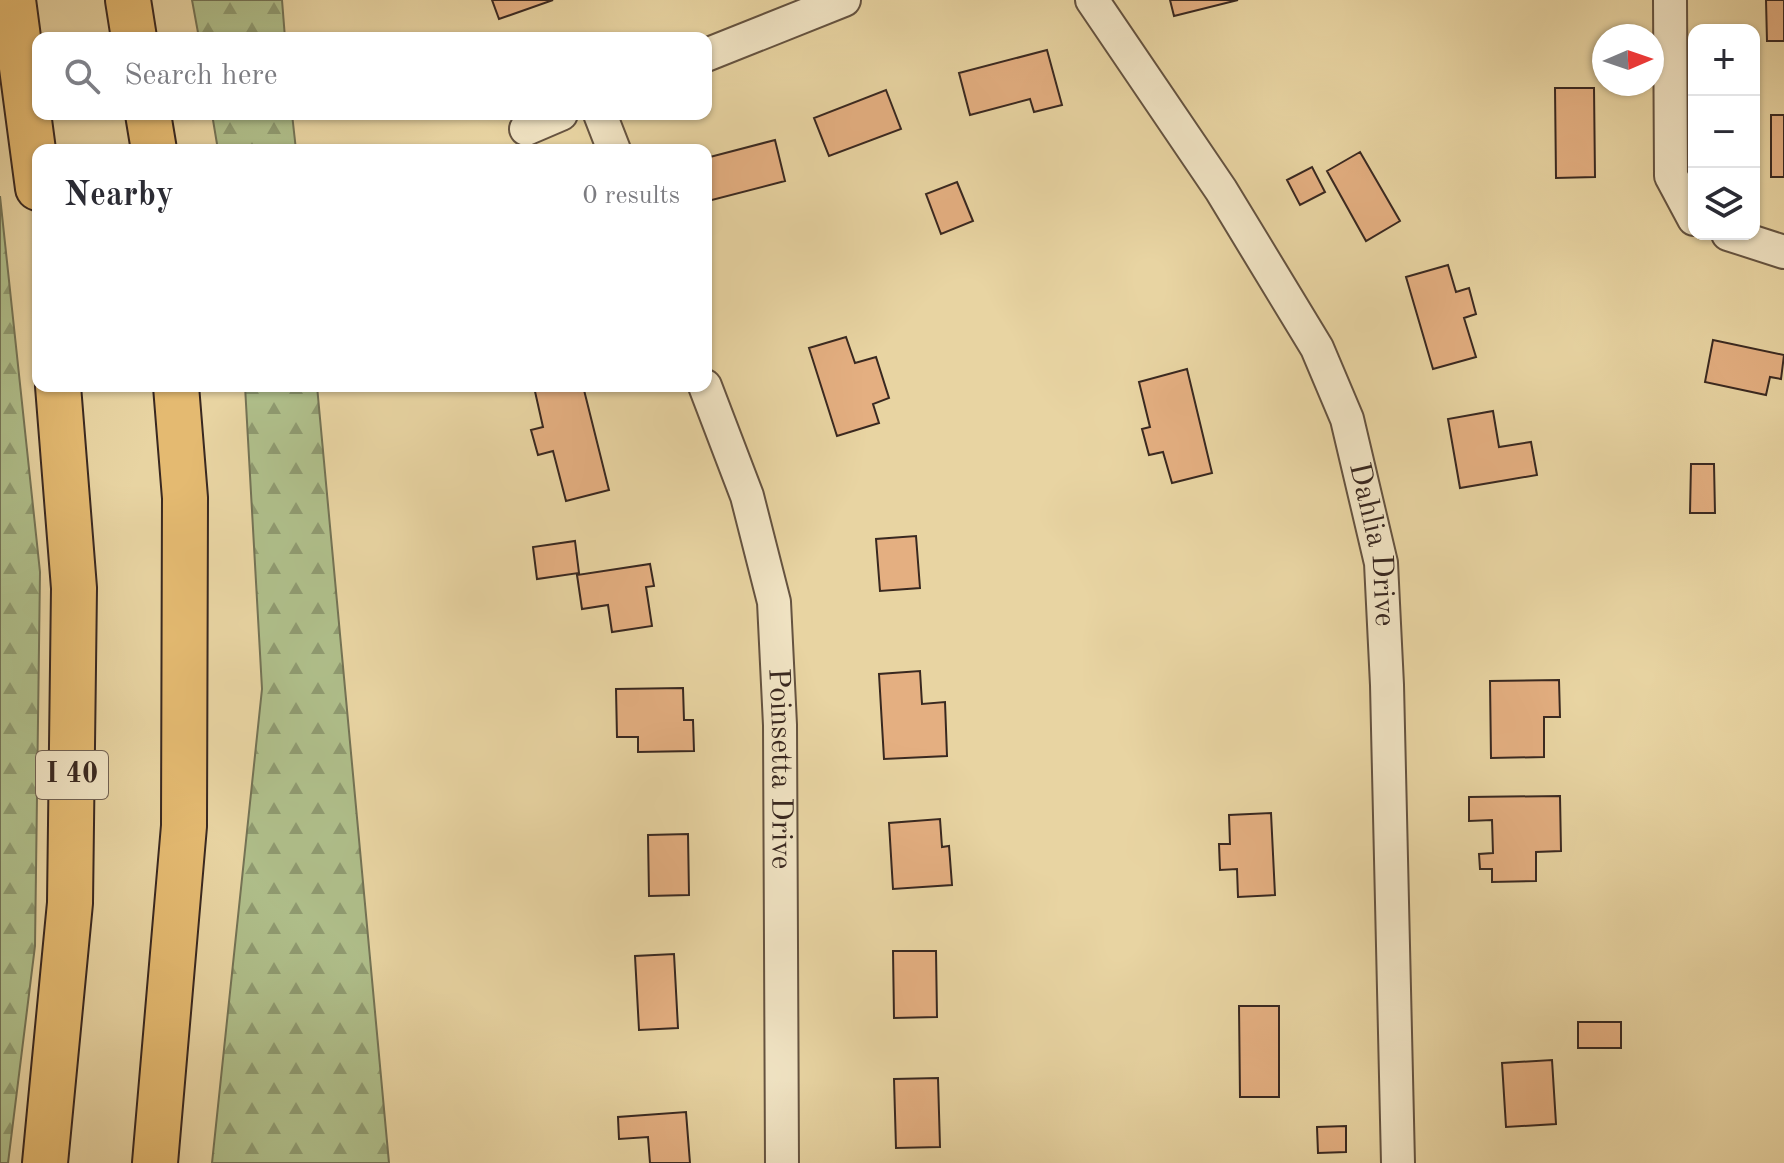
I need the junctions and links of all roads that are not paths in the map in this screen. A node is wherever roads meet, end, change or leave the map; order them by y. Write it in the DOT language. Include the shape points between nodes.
graph roads {
  1 [pos="13,0"];
  2 [pos="128,0"];
  3 [pos="844,0"];
  4 [pos="1092,0"];
  5 [pos="1670,0"];
  6 [pos="133,32"];
  7 [pos="712,53"];
  8 [pos="149,120"];
  9 [pos="547,120"];
  10 [pos="602,120"];
  11 [pos="526,129"];
  12 [pos="32,144"];
  13 [pos="153,144"];
  14 [pos="612,144"];
  15 [pos="1688,208"];
  16 [pos="1747,240"];
  17 [pos="1784,252"];
  18 [pos="58,392"];
  19 [pos="176,392"];
  20 [pos="707,392"];
  21 [pos="45,1163"];
  22 [pos="155,1163"];
  23 [pos="782,1163"];
  24 [pos="1398,1163"];
  1 -- 12 [label="highway"];
  2 -- 6 [label="highway"];
  3 -- 7 [label="street"];
  4 -- 24 [label="street, Dahlia Drive" via="1245,229 1317,348 1347,419 1381,563"];
  5 -- 15 [label="street" via="1671,176"];
  8 -- 13 [label="highway"];
  9 -- 11 [label="street"];
  10 -- 14 [label="street"];
  16 -- 17 [label="street"];
  18 -- 21 [label="highway, I 40" via="74,588 70,903"];
  19 -- 22 [label="highway" via="185,498 184,826"];
  20 -- 23 [label="street, Poinsetta Drive" via="747,496 774,602 780,725"];
}
